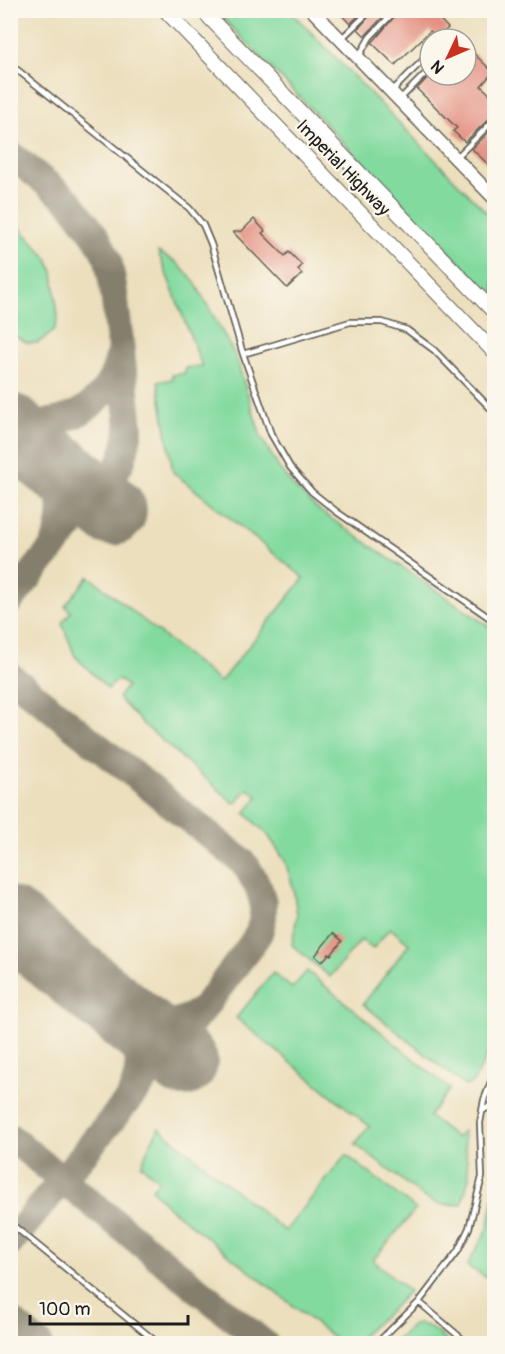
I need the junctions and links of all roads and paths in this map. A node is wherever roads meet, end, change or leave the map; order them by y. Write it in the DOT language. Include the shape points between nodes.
graph roads {
  1 [pos="165,10"];
  2 [pos="202,10"];
  3 [pos="312,10"];
  4 [pos="371,10"];
  5 [pos="396,10"];
  6 [pos="340,40"];
  7 [pos="358,58"];
  8 [pos="10,64"];
  9 [pos="418,68"];
  10 [pos="418,78"];
  11 [pos="395,96"];
  12 [pos="495,120"];
  13 [pos="456,158"];
  14 [pos="495,198"];
  15 [pos="495,312"];
  16 [pos="495,352"];
  17 [pos="243,354"];
  18 [pos="495,412"];
  19 [pos="495,621"];
  20 [pos="495,1074"];
  21 [pos="495,1104"];
  22 [pos="482,1111"];
  23 [pos="10,1223"];
  24 [pos="419,1302"];
  25 [pos="159,1344"];
  26 [pos="376,1344"];
  27 [pos="468,1344"];
  1 -- 16 [label="main road, Imperial Highway"];
  2 -- 15 [label="main road, Imperial Highway"];
  3 -- 6 [label="street"];
  4 -- 6 [label="lane"];
  5 -- 7 [label="lane" via="370,37"];
  6 -- 7 [label="street"];
  7 -- 11 [label="street"];
  8 -- 17 [label="lane" via="189,208 203,225"];
  9 -- 11 [label="lane"];
  10 -- 11 [label="lane"];
  11 -- 13 [label="street"];
  12 -- 13 [label="lane"];
  13 -- 14 [label="street"];
  17 -- 18 [label="lane" via="350,322 382,322 407,330 434,350"];
  17 -- 19 [label="lane" via="271,434 290,467 312,492"];
  20 -- 22 [label="lane"];
  21 -- 22 [label="lane"];
  22 -- 24 [label="lane" via="482,1177 469,1228 458,1251"];
  23 -- 25 [label="lane"];
  24 -- 26 [label="lane"];
  24 -- 27 [label="lane"];
}
